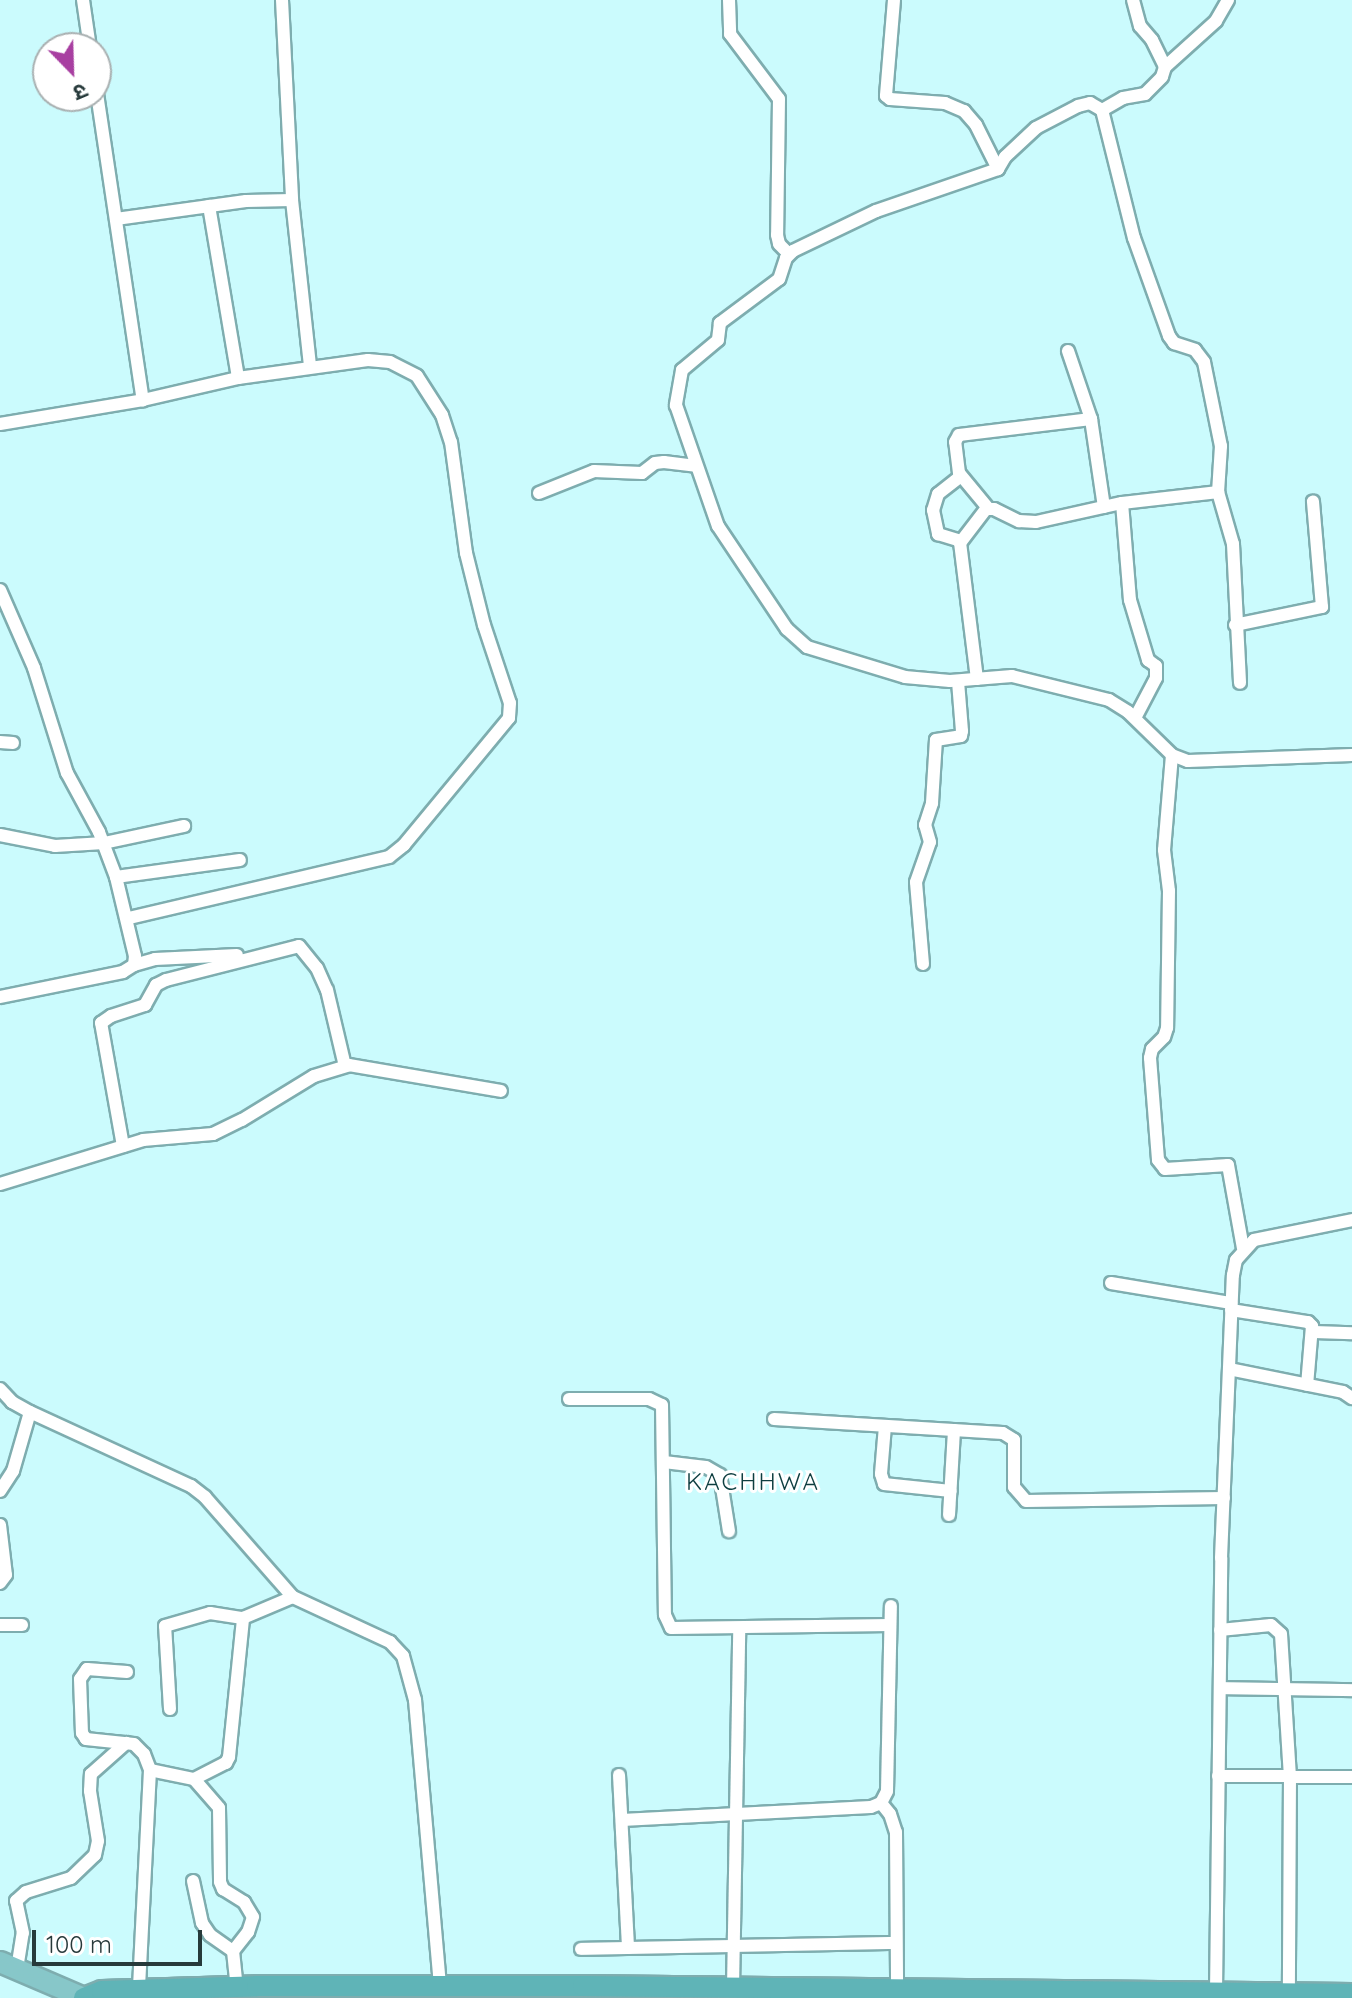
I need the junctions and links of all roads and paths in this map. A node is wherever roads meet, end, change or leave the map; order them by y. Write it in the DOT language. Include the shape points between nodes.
graph roads {
  1 [pos="83,0"];
  2 [pos="282,0"];
  3 [pos="729,0"];
  4 [pos="894,0"];
  5 [pos="1133,0"];
  6 [pos="1228,0"];
  7 [pos="88,32"];
  8 [pos="1165,67"];
  9 [pos="1102,110"];
  10 [pos="100,112"];
  11 [pos="998,169"];
  12 [pos="292,200"];
  13 [pos="209,206"];
  14 [pos="116,219"];
  15 [pos="789,254"];
  16 [pos="1068,351"];
  17 [pos="310,367"];
  18 [pos="238,378"];
  19 [pos="143,400"];
  20 [pos="1091,419"];
  21 [pos="0,424"];
  22 [pos="696,466"];
  23 [pos="961,476"];
  24 [pos="1218,492"];
  25 [pos="539,493"];
  26 [pos="1313,501"];
  27 [pos="1122,503"];
  28 [pos="1104,507"];
  29 [pos="988,508"];
  30 [pos="961,541"];
  31 [pos="0,590"];
  32 [pos="1235,625"];
  33 [pos="977,679"];
  34 [pos="958,681"];
  35 [pos="1240,683"];
  36 [pos="1135,718"];
  37 [pos="1172,755"];
  38 [pos="1352,755"];
  39 [pos="184,826"];
  40 [pos="0,835"];
  41 [pos="104,843"];
  42 [pos="240,860"];
  43 [pos="116,877"];
  44 [pos="129,918"];
  45 [pos="261,954"];
  46 [pos="923,964"];
  47 [pos="134,965"];
  48 [pos="0,997"];
  49 [pos="345,1066"];
  50 [pos="501,1091"];
  51 [pos="123,1146"];
  52 [pos="0,1184"];
  53 [pos="1352,1220"];
  54 [pos="1243,1248"];
  55 [pos="1111,1283"];
  56 [pos="1231,1307"];
  57 [pos="1314,1332"];
  58 [pos="1352,1333"];
  59 [pos="1229,1369"];
  60 [pos="1307,1385"];
  61 [pos="0,1389"];
  62 [pos="1352,1398"];
  63 [pos="569,1399"];
  64 [pos="30,1412"];
  65 [pos="774,1419"];
  66 [pos="885,1426"];
  67 [pos="954,1430"];
  68 [pos="664,1462"];
  69 [pos="0,1491"];
  70 [pos="951,1491"];
  71 [pos="1224,1498"];
  72 [pos="949,1515"];
  73 [pos="0,1525"];
  74 [pos="729,1531"];
  75 [pos="0,1583"];
  76 [pos="293,1597"];
  77 [pos="891,1606"];
  78 [pos="243,1618"];
  79 [pos="0,1625"];
  80 [pos="22,1625"];
  81 [pos="890,1625"];
  82 [pos="739,1628"];
  83 [pos="1220,1630"];
  84 [pos="127,1672"];
  85 [pos="1220,1688"];
  86 [pos="1284,1689"];
  87 [pos="1352,1690"];
  88 [pos="170,1709"];
  89 [pos="126,1743"];
  90 [pos="150,1770"];
  91 [pos="619,1775"];
  92 [pos="1218,1776"];
  93 [pos="1290,1776"];
  94 [pos="1352,1777"];
  95 [pos="194,1779"];
  96 [pos="881,1803"];
  97 [pos="736,1815"];
  98 [pos="622,1820"];
  99 [pos="193,1881"];
  100 [pos="896,1943"];
  101 [pos="734,1946"];
  102 [pos="628,1948"];
  103 [pos="581,1949"];
  104 [pos="233,1951"];
  105 [pos="9,1966"];
  106 [pos="237,1987"];
  107 [pos="733,1988"];
  108 [pos="897,1989"];
  109 [pos="139,1990"];
  110 [pos="454,1990"];
  111 [pos="1216,1992"];
  112 [pos="1352,1994"];
  113 [pos="1289,1995"];
  114 [pos="84,1998"];
  1 -- 7 [label="street"];
  2 -- 12 [label="street"];
  3 -- 15 [label="street" via="730,34 779,99 777,235"];
  4 -- 11 [label="street" via="886,96 945,103 964,111"];
  5 -- 8 [label="street" via="1140,26"];
  6 -- 8 [label="street" via="1209,29"];
  8 -- 9 [label="street" via="1145,94"];
  9 -- 11 [label="street" via="1090,103 1078,106 1036,128"];
  9 -- 24 [label="street" via="1134,238 1169,336 1178,346 1195,350 1204,362 1221,446"];
  10 -- 14 [label="street"];
  11 -- 15 [label="street" via="876,211"];
  12 -- 13 [label="street"];
  12 -- 17 [label="street"];
  13 -- 14 [label="street"];
  13 -- 18 [label="street"];
  14 -- 19 [label="street"];
  15 -- 22 [label="street" via="779,279 720,323 718,340 682,370 676,405"];
  16 -- 20 [label="street"];
  17 -- 18 [label="street"];
  17 -- 44 [label="street" via="390,362 417,376 431,394 451,442 466,553 510,715 389,857"];
  18 -- 19 [label="street"];
  19 -- 21 [label="street"];
  20 -- 23 [label="street" via="963,433 955,442"];
  20 -- 28 [label="street"];
  22 -- 25 [label="street" via="664,462 642,473 594,471"];
  22 -- 34 [label="street" via="718,526 797,639 820,653 905,677"];
  23 -- 29 [label="street"];
  23 -- 30 [label="street" via="938,494 933,510 938,534"];
  24 -- 27 [label="street"];
  24 -- 32 [label="street" via="1233,544"];
  26 -- 32 [label="street" via="1322,607"];
  27 -- 28 [label="street"];
  27 -- 36 [label="street" via="1130,600 1148,660 1156,666 1156,678"];
  28 -- 29 [label="street" via="1026,522"];
  29 -- 30 [label="street"];
  30 -- 33 [label="street"];
  31 -- 41 [label="street" via="34,668 67,773"];
  32 -- 35 [label="street"];
  33 -- 34 [label="street"];
  33 -- 36 [label="street" via="1020,677 1109,700"];
  34 -- 46 [label="street" via="961,736 936,740 932,803 925,825 930,842 916,882"];
  36 -- 37 [label="street"];
  37 -- 38 [label="street" via="1196,762"];
  37 -- 54 [label="street" via="1164,850 1169,891 1167,1028 1150,1058 1158,1160 1165,1169 1228,1165"];
  39 -- 41 [label="street"];
  40 -- 41 [label="street" via="55,846"];
  41 -- 43 [label="street"];
  42 -- 43 [label="street"];
  43 -- 44 [label="street"];
  44 -- 47 [label="street"];
  45 -- 47 [label="street" via="155,959"];
  45 -- 49 [label="street" via="295,946 307,952 327,990"];
  45 -- 51 [label="street" via="160,982 149,1003 102,1021"];
  47 -- 48 [label="street" via="123,972"];
  49 -- 50 [label="street"];
  49 -- 51 [label="street" via="314,1076 213,1134"];
  51 -- 52 [label="street"];
  53 -- 54 [label="street" via="1270,1234"];
  54 -- 56 [label="street" via="1236,1260"];
  55 -- 56 [label="street"];
  56 -- 57 [label="street" via="1308,1322"];
  56 -- 59 [label="street"];
  57 -- 58 [label="street"];
  57 -- 60 [label="street"];
  59 -- 60 [label="street"];
  59 -- 71 [label="street"];
  60 -- 62 [label="street"];
  61 -- 64 [label="street"];
  63 -- 68 [label="street" via="657,1400 664,1413"];
  64 -- 69 [label="street" via="13,1471"];
  64 -- 76 [label="street" via="198,1491"];
  65 -- 66 [label="street"];
  66 -- 67 [label="street"];
  66 -- 70 [label="street" via="884,1484"];
  67 -- 70 [label="street"];
  67 -- 71 [label="street" via="1010,1436 1014,1487 1026,1501"];
  68 -- 74 [label="street" via="706,1467 720,1475"];
  68 -- 82 [label="street" via="667,1623 678,1629"];
  70 -- 72 [label="street"];
  71 -- 83 [label="street"];
  73 -- 75 [label="street" via="6,1575"];
  76 -- 78 [label="street"];
  76 -- 110 [label="street" via="390,1642 403,1656 410,1674"];
  77 -- 81 [label="street"];
  78 -- 88 [label="street" via="210,1613 165,1626"];
  78 -- 95 [label="street" via="229,1757"];
  79 -- 80 [label="street"];
  81 -- 82 [label="street"];
  81 -- 96 [label="street" via="887,1791"];
  82 -- 97 [label="street"];
  83 -- 85 [label="street"];
  83 -- 86 [label="street" via="1271,1625 1279,1629"];
  84 -- 89 [label="street" via="87,1669 80,1679 86,1739"];
  85 -- 86 [label="street"];
  85 -- 92 [label="street"];
  86 -- 87 [label="street"];
  86 -- 93 [label="street"];
  89 -- 90 [label="street" via="139,1747"];
  89 -- 105 [label="street" via="91,1774 95,1855 66,1882 26,1892 16,1901 23,1933"];
  90 -- 95 [label="street"];
  90 -- 109 [label="street"];
  91 -- 98 [label="street"];
  92 -- 93 [label="street"];
  92 -- 111 [label="street"];
  93 -- 94 [label="street"];
  93 -- 113 [label="street"];
  95 -- 104 [label="street" via="221,1814 220,1882 253,1917"];
  96 -- 97 [label="street"];
  96 -- 100 [label="street" via="896,1832"];
  97 -- 98 [label="street"];
  97 -- 101 [label="street"];
  98 -- 102 [label="street"];
  99 -- 104 [label="street" via="205,1929"];
  100 -- 101 [label="street"];
  100 -- 108 [label="street"];
  101 -- 102 [label="street"];
  101 -- 107 [label="street"];
  102 -- 103 [label="street"];
  104 -- 106 [label="street"];
  105 -- 114 [label="main road"];
  106 -- 109 [label="highway"];
  106 -- 110 [label="highway"];
  107 -- 108 [label="highway"];
  107 -- 110 [label="highway"];
  108 -- 111 [label="highway"];
  109 -- 114 [label="highway" via="102,1991"];
  111 -- 113 [label="highway"];
  112 -- 113 [label="highway"];
}
